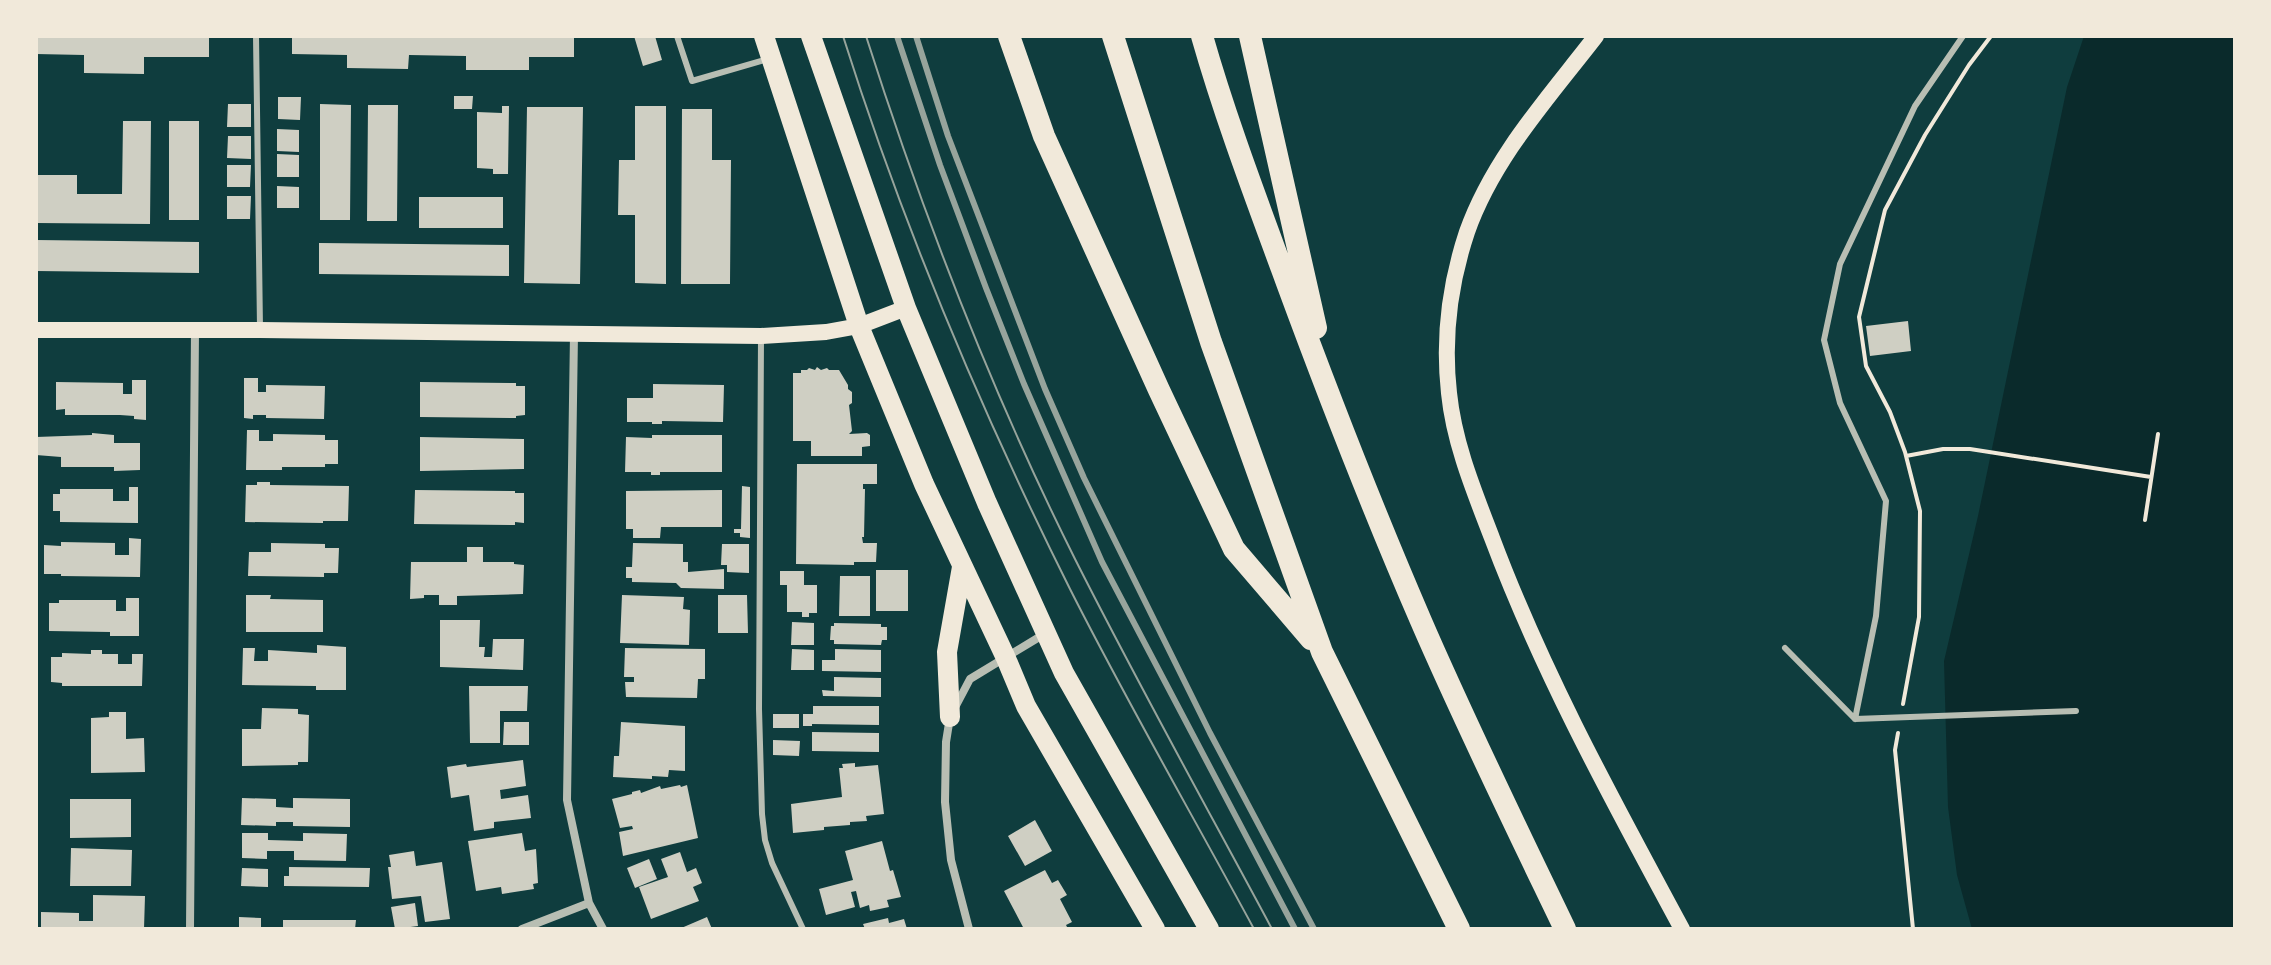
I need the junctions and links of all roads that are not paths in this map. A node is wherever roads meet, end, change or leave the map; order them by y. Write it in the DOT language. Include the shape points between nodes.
graph roads {
  1 [pos="256,36"];
  2 [pos="677,36"];
  3 [pos="764,36"];
  4 [pos="811,36"];
  5 [pos="1009,36"];
  6 [pos="1113,36"];
  7 [pos="1202,36"];
  8 [pos="1250,36"];
  9 [pos="1596,36"];
  10 [pos="1963,36"];
  11 [pos="771,58"];
  12 [pos="906,308"];
  13 [pos="859,326"];
  14 [pos="36,330"];
  15 [pos="195,330"];
  16 [pos="260,330"];
  17 [pos="574,333"];
  18 [pos="761,336"];
  19 [pos="1336,415"];
  20 [pos="962,567"];
  21 [pos="1046,633"];
  22 [pos="1785,648"];
  23 [pos="1322,652"];
  24 [pos="1005,656"];
  25 [pos="2076,711"];
  26 [pos="950,717"];
  27 [pos="1855,719"];
  28 [pos="589,903"];
  29 [pos="190,929"];
  30 [pos="522,929"];
  31 [pos="603,929"];
  32 [pos="803,929"];
  33 [pos="969,929"];
  34 [pos="1155,929"];
  35 [pos="1209,929"];
  36 [pos="1459,929"];
  37 [pos="1565,929"];
  38 [pos="1682,929"];
  1 -- 16 [label="lane"];
  2 -- 11 [label="lane" via="692,81"];
  3 -- 11 [label="main road"];
  4 -- 12 [label="main road"];
  5 -- 23 [label="highway" via="1044,136 1234,549"];
  6 -- 23 [label="highway" via="1211,342"];
  7 -- 19 [label="highway" via="1221,102"];
  8 -- 19 [label="highway"];
  9 -- 38 [label="main road" via="1519,136 1468,230 1450,314 1449,396 1465,465 1546,667"];
  10 -- 27 [label="lane" via="1915,106 1840,264 1824,340 1840,403 1886,501 1876,616"];
  11 -- 13 [label="main road"];
  12 -- 13 [label="main road"];
  12 -- 21 [label="main road"];
  13 -- 18 [label="main road"];
  13 -- 20 [label="main road"];
  14 -- 15 [label="main road"];
  15 -- 16 [label="main road"];
  15 -- 29 [label="street"];
  16 -- 17 [label="main road"];
  17 -- 18 [label="main road"];
  17 -- 28 [label="street" via="567,800"];
  18 -- 32 [label="lane" via="762,814 772,863"];
  19 -- 37 [label="highway" via="1422,622"];
  20 -- 24 [label="main road"];
  20 -- 26 [label="main road" via="947,652"];
  21 -- 24 [label="street"];
  21 -- 35 [label="main road"];
  22 -- 27 [label="lane"];
  23 -- 36 [label="highway"];
  24 -- 26 [label="street" via="970,679"];
  24 -- 34 [label="main road" via="1026,706"];
  25 -- 27 [label="lane"];
  26 -- 33 [label="street" via="945,802 951,860"];
  28 -- 30 [label="street"];
  28 -- 31 [label="street"];
}
